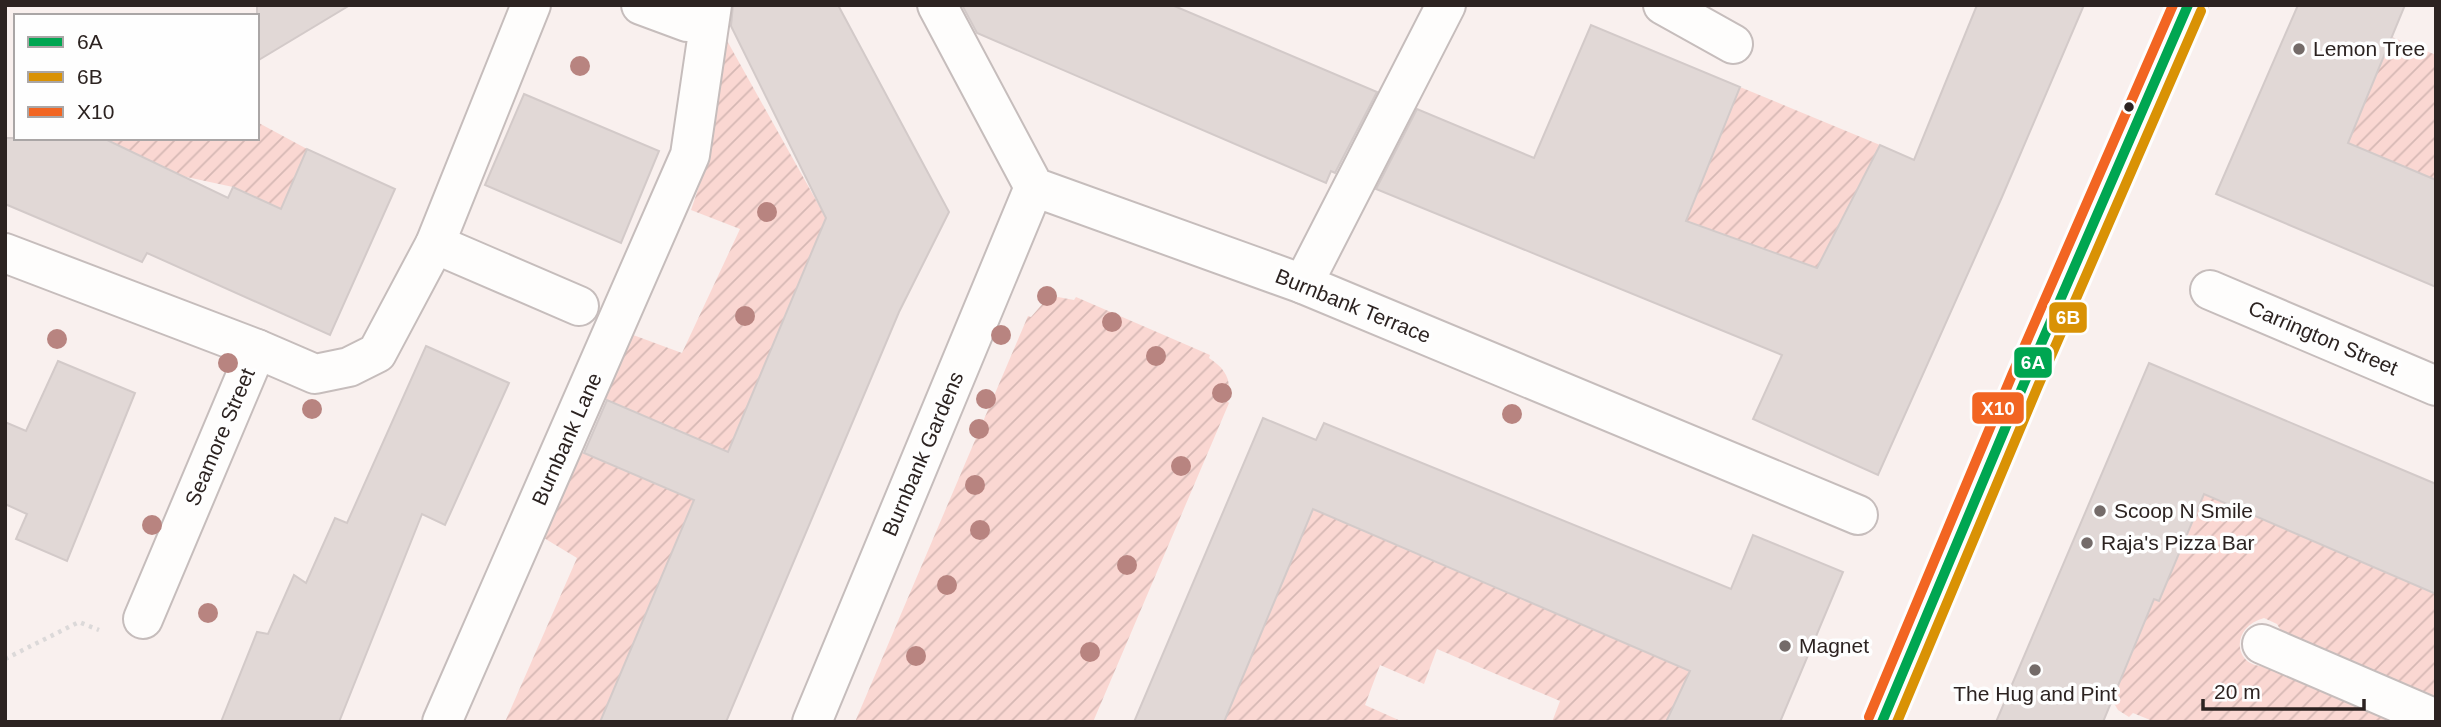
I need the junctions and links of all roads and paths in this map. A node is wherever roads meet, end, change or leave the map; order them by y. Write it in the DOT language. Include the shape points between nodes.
graph roads {
  1 [pos="531,5"];
  2 [pos="641,5"];
  3 [pos="937,5"];
  4 [pos="1446,5"];
  5 [pos="1663,5"];
  6 [pos="2188,5"];
  7 [pos="700,13"];
  8 [pos="1733,44"];
  9 [pos="1034,187"];
  10 [pos="435,244"];
  11 [pos="5,253"];
  12 [pos="1303,284"];
  13 [pos="2210,290"];
  14 [pos="579,306"];
  15 [pos="257,349"];
  16 [pos="2436,386"];
  17 [pos="1858,515"];
  18 [pos="143,619"];
  19 [pos="2262,644"];
  20 [pos="5,659"];
  21 [pos="2436,719"];
  22 [pos="442,722"];
  23 [pos="812,722"];
  24 [pos="1882,722"];
  1 -- 10 [label="street"];
  2 -- 7 [label="street"];
  3 -- 9 [label="street"];
  4 -- 12 [label="street"];
  5 -- 8 [label="street"];
  6 -- 24 [label="main road"];
  7 -- 22 [label="street, Burnbank Lane" via="690,155"];
  9 -- 12 [label="street, Burnbank Terrace"];
  9 -- 23 [label="street, Burnbank Gardens"];
  10 -- 14 [label="street"];
  10 -- 15 [label="street" via="377,353 349,367 315,374"];
  11 -- 15 [label="street, Seamore Street"];
  12 -- 17 [label="street, Burnbank Terrace"];
  13 -- 16 [label="street, Carrington Street"];
  15 -- 18 [label="street, Seamore Street"];
  18 -- 20 [label="path" via="133,643 79,622"];
  19 -- 21 [label="street"];
}
